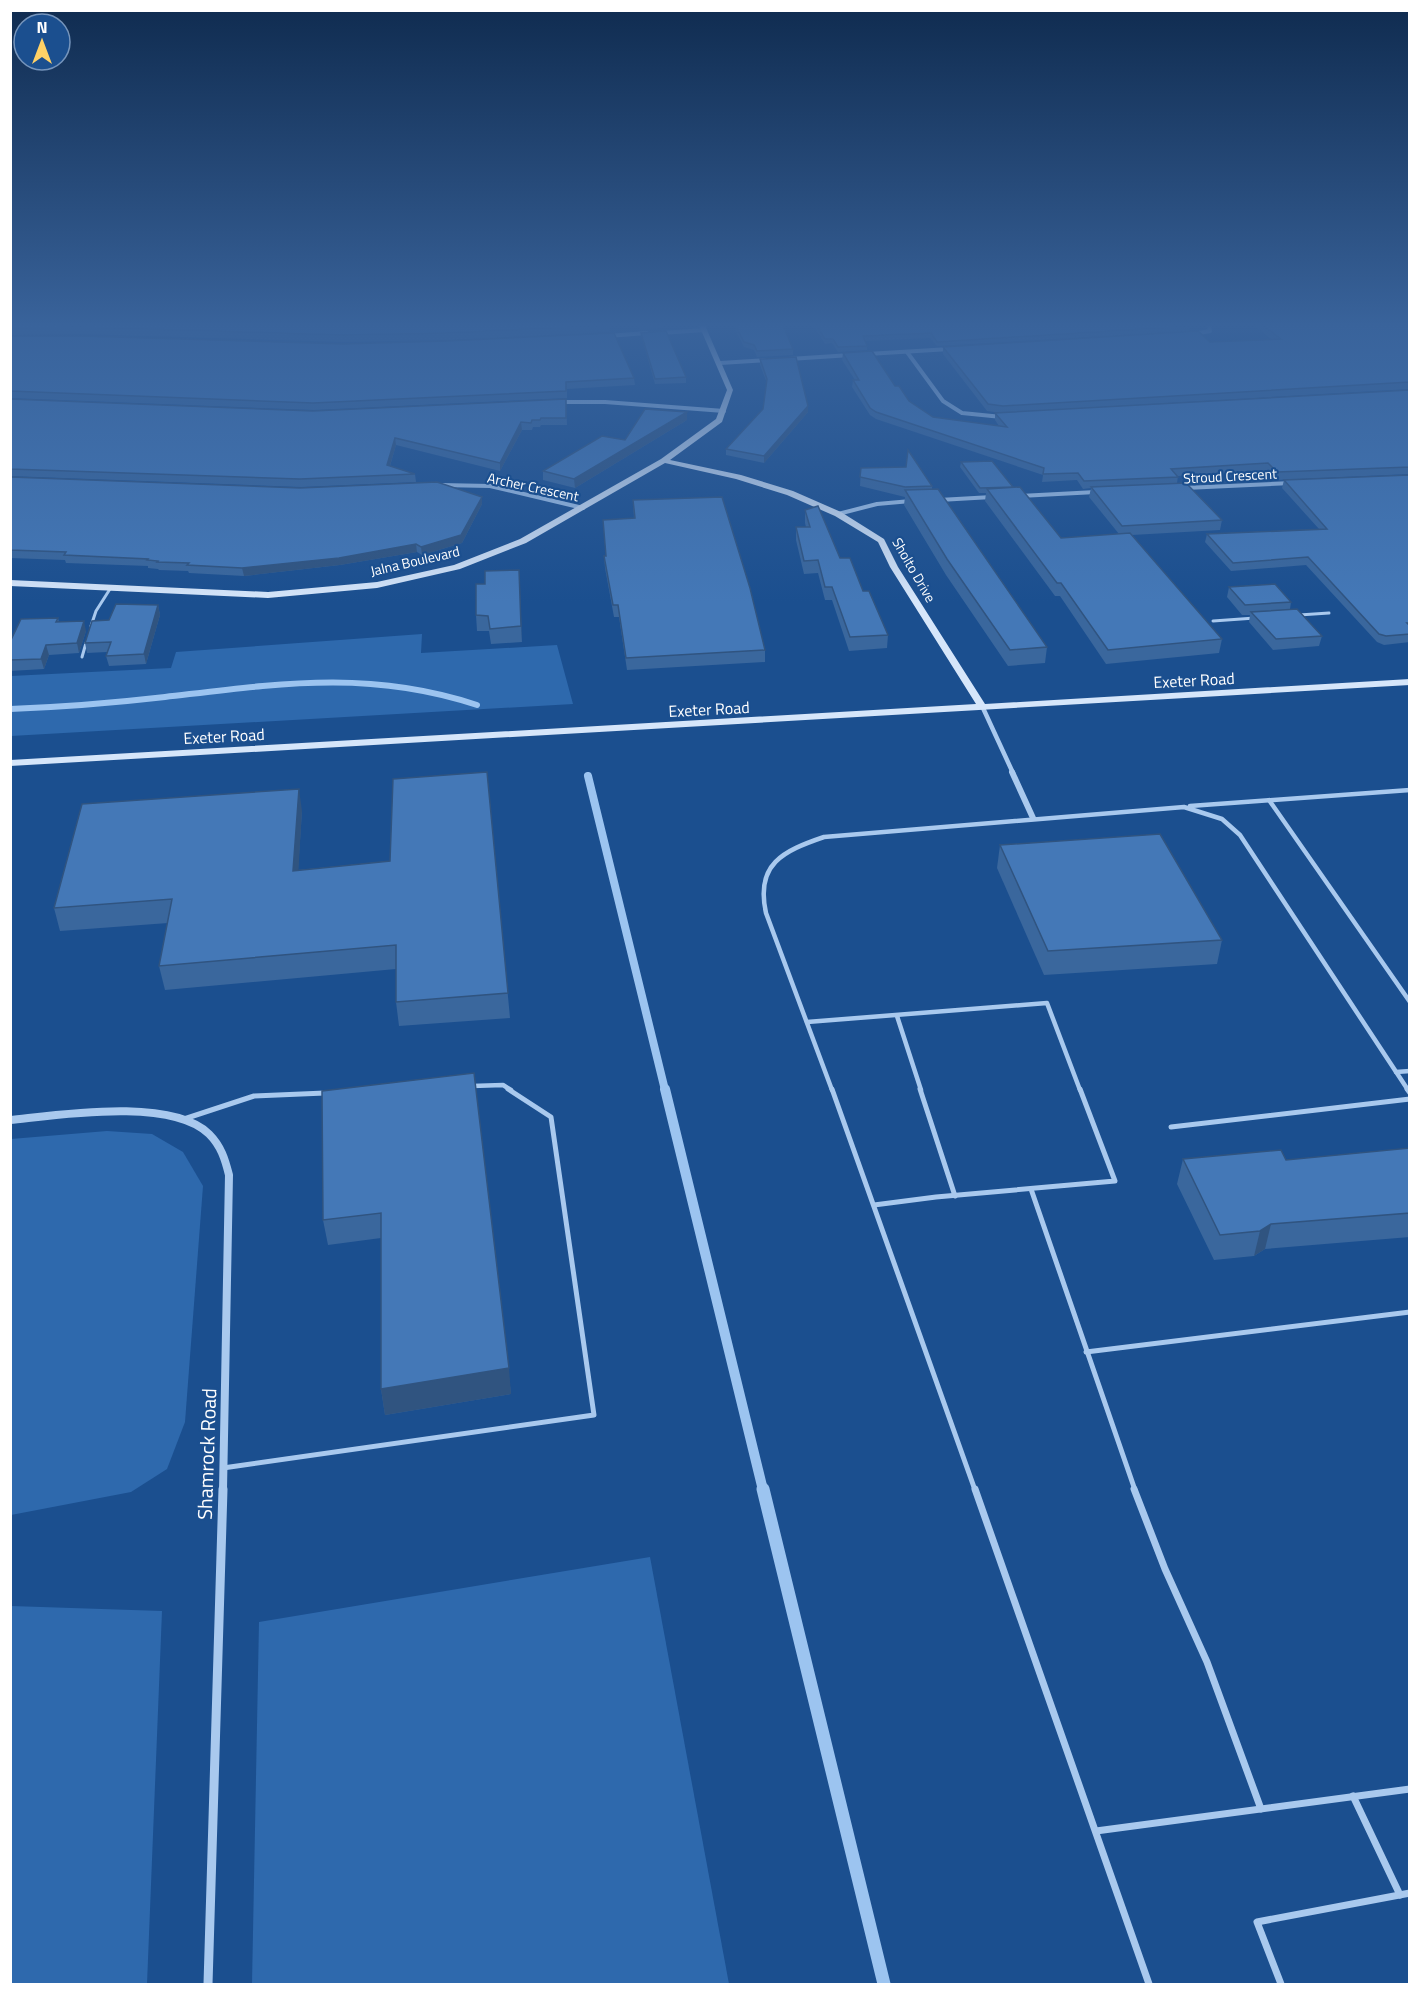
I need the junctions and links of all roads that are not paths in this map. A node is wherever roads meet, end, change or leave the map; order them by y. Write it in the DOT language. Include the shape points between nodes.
graph roads {
  1 [pos="721,416"];
  2 [pos="664,461"];
  3 [pos="1302,483"];
  4 [pos="434,485"];
  5 [pos="1184,488"];
  6 [pos="1100,492"];
  7 [pos="1016,496"];
  8 [pos="1004,497"];
  9 [pos="922,500"];
  10 [pos="933,500"];
  11 [pos="584,508"];
  12 [pos="838,514"];
  13 [pos="10,584"];
  14 [pos="110,589"];
  15 [pos="1329,613"];
  16 [pos="1294,615"];
  17 [pos="1259,618"];
  18 [pos="1213,621"];
  19 [pos="90,630"];
  20 [pos="87,639"];
  21 [pos="82,657"];
  22 [pos="1410,682"];
  23 [pos="982,708"];
  24 [pos="10,763"];
  25 [pos="1410,790"];
  26 [pos="1269,800"];
  27 [pos="1184,807"];
  28 [pos="1033,818"];
  29 [pos="1410,1002"];
  30 [pos="897,1016"];
  31 [pos="807,1022"];
  32 [pos="1410,1071"];
  33 [pos="1396,1072"];
  34 [pos="468,1086"];
  35 [pos="337,1092"];
  36 [pos="1410,1093"];
  37 [pos="1410,1099"];
  38 [pos="10,1119"];
  39 [pos="183,1119"];
  40 [pos="1171,1127"];
  41 [pos="1031,1189"];
  42 [pos="955,1196"];
  43 [pos="874,1205"];
  44 [pos="1410,1312"];
  45 [pos="1086,1352"];
  46 [pos="223,1468"];
  47 [pos="1410,1789"];
  48 [pos="1353,1796"];
  49 [pos="1261,1809"];
  50 [pos="1095,1831"];
  51 [pos="1410,1893"];
  52 [pos="1400,1894"];
  53 [pos="208,1984"];
  54 [pos="1149,1984"];
  55 [pos="1281,1984"];
  1 -- 2 [label="street, Jalna Boulevard"];
  2 -- 11 [label="street, Jalna Boulevard"];
  2 -- 12 [label="street, Sholto Drive" via="748,480"];
  3 -- 5 [label="street, Stroud Crescent"];
  4 -- 11 [label="street, Archer Crescent" via="490,486"];
  6 -- 7 [label="street"];
  8 -- 10 [label="street"];
  9 -- 12 [label="street" via="877,504"];
  11 -- 14 [label="street, Jalna Boulevard" via="523,541 457,567 377,585 268,595"];
  12 -- 23 [label="street, Sholto Drive" via="882,541 894,567"];
  13 -- 14 [label="street, Jalna Boulevard"];
  14 -- 19 [label="lane"];
  15 -- 16 [label="lane"];
  17 -- 18 [label="lane"];
  20 -- 21 [label="lane"];
  22 -- 23 [label="street, Exeter Road"];
  23 -- 24 [label="street, Exeter Road"];
  23 -- 28 [label="street, Sholto Drive"];
  25 -- 26 [label="lane"];
  26 -- 27 [label="lane"];
  26 -- 29 [label="lane"];
  27 -- 28 [label="lane"];
  27 -- 33 [label="lane" via="1213,814 1234,827"];
  28 -- 31 [label="lane" via="824,837 781,856 767,871 761,887"];
  30 -- 31 [label="lane"];
  30 -- 41 [label="lane" via="1047,1003 1115,1182"];
  30 -- 42 [label="lane"];
  31 -- 43 [label="lane"];
  32 -- 33 [label="lane"];
  33 -- 36 [label="lane"];
  34 -- 46 [label="lane" via="503,1084 551,1117 594,1415"];
  35 -- 39 [label="lane" via="254,1096"];
  37 -- 40 [label="lane"];
  38 -- 39 [label="street, Shamrock Road" via="135,1111"];
  39 -- 46 [label="street, Shamrock Road" via="207,1133 218,1145 229,1175"];
  41 -- 42 [label="lane"];
  41 -- 45 [label="lane"];
  42 -- 43 [label="lane"];
  43 -- 50 [label="lane"];
  44 -- 45 [label="lane"];
  45 -- 49 [label="lane" via="1137,1496 1207,1662"];
  46 -- 53 [label="street, Shamrock Road"];
  47 -- 48 [label="lane"];
  48 -- 49 [label="lane"];
  48 -- 52 [label="lane"];
  49 -- 50 [label="lane"];
  50 -- 54 [label="lane"];
  51 -- 52 [label="lane"];
  52 -- 55 [label="lane" via="1257,1922"];
}
